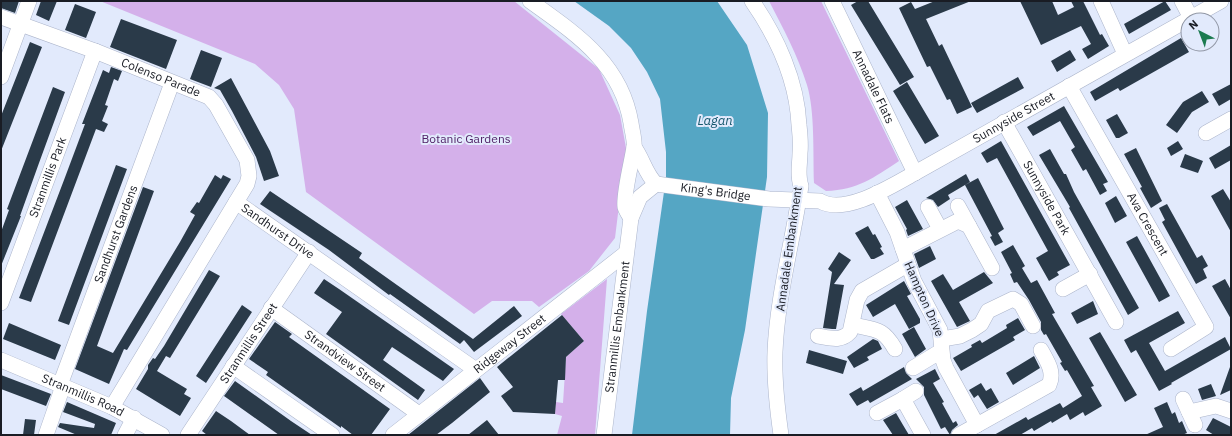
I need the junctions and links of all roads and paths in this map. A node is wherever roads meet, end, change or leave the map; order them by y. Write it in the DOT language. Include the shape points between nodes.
graph roads {
  1 [pos="30,1"];
  2 [pos="530,1"];
  3 [pos="752,1"];
  4 [pos="832,1"];
  5 [pos="1101,1"];
  6 [pos="1182,1"];
  7 [pos="1221,1"];
  8 [pos="1188,12"];
  9 [pos="1202,12"];
  10 [pos="1,17"];
  11 [pos="20,24"];
  12 [pos="1180,24"];
  13 [pos="95,51"];
  14 [pos="1125,54"];
  15 [pos="1,77"];
  16 [pos="172,82"];
  17 [pos="1069,86"];
  18 [pos="1231,119"];
  19 [pos="1004,122"];
  20 [pos="1206,134"];
  21 [pos="634,147"];
  22 [pos="915,173"];
  23 [pos="798,178"];
  24 [pos="659,184"];
  25 [pos="877,193"];
  26 [pos="799,199"];
  27 [pos="772,200"];
  28 [pos="236,202"];
  29 [pos="825,204"];
  30 [pos="958,206"];
  31 [pos="928,207"];
  32 [pos="631,218"];
  33 [pos="794,225"];
  34 [pos="969,226"];
  35 [pos="940,229"];
  36 [pos="903,249"];
  37 [pos="309,252"];
  38 [pos="626,253"];
  39 [pos="907,265"];
  40 [pos="992,268"];
  41 [pos="1090,274"];
  42 [pos="1063,289"];
  43 [pos="1,303"];
  44 [pos="271,308"];
  45 [pos="1116,322"];
  46 [pos="853,325"];
  47 [pos="1033,326"];
  48 [pos="818,336"];
  49 [pos="942,345"];
  50 [pos="895,349"];
  51 [pos="1171,349"];
  52 [pos="1041,350"];
  53 [pos="1,360"];
  54 [pos="233,366"];
  55 [pos="913,368"];
  56 [pos="476,370"];
  57 [pos="61,386"];
  58 [pos="112,406"];
  59 [pos="1231,411"];
  60 [pos="1189,412"];
  61 [pos="877,413"];
  62 [pos="419,414"];
  63 [pos="134,418"];
  64 [pos="977,425"];
  65 [pos="46,435"];
  66 [pos="125,435"];
  67 [pos="162,435"];
  68 [pos="188,435"];
  69 [pos="332,435"];
  70 [pos="393,435"];
  71 [pos="604,435"];
  72 [pos="781,435"];
  73 [pos="923,435"];
  74 [pos="959,435"];
  1 -- 11 [label="street"];
  2 -- 21 [label="street, Stranmillis Embankment" via="583,41 612,74 628,106"];
  3 -- 23 [label="street, Annadale Embankment" via="779,48 793,86 798,111"];
  4 -- 22 [label="street, Annadale Flats"];
  5 -- 14 [label="street"];
  6 -- 8 [label="street"];
  7 -- 9 [label="street, Sunnyside Street"];
  10 -- 11 [label="street, Colenso Parade"];
  11 -- 13 [label="street, Colenso Parade"];
  11 -- 15 [label="street"];
  12 -- 14 [label="street, Sunnyside Street"];
  13 -- 16 [label="street, Colenso Parade"];
  13 -- 43 [label="street, Stranmillis Park"];
  14 -- 17 [label="street, Sunnyside Street"];
  16 -- 28 [label="street, Colenso Parade" via="213,101 247,160 250,176"];
  16 -- 57 [label="street, Sandhurst Gardens"];
  17 -- 19 [label="street, Sunnyside Street"];
  17 -- 51 [label="street, Ava Crescent" via="1206,327"];
  18 -- 20 [label="street"];
  19 -- 22 [label="street, Sunnyside Street"];
  19 -- 41 [label="street, Sunnyside Park"];
  21 -- 24 [label="street, Stranmillis Embankment" via="642,158 647,172"];
  21 -- 32 [label="street, Stranmillis Embankment" via="625,207"];
  22 -- 25 [label="street, Sunnyside Street"];
  23 -- 26 [label="street, Annadale Embankment" via="801,186"];
  23 -- 27 [label="street" via="790,188"];
  24 -- 27 [label="street, King's Bridge"];
  24 -- 32 [label="street, Stranmillis Embankment" via="640,197"];
  25 -- 29 [label="street, Sunnyside Street" via="836,205"];
  25 -- 36 [label="street, Hampton Drive"];
  26 -- 27 [label="street, King's Bridge"];
  26 -- 29 [label="street, Sunnyside Street" via="820,201"];
  26 -- 33 [label="street, Annadale Embankment"];
  27 -- 33 [label="street" via="786,209"];
  28 -- 37 [label="street, Sandhurst Drive"];
  28 -- 58 [label="street, Sandhurst Drive"];
  29 -- 33 [label="street" via="810,210"];
  30 -- 34 [label="street"];
  31 -- 35 [label="street"];
  32 -- 38 [label="street, Stranmillis Embankment"];
  33 -- 72 [label="street, Annadale Embankment" via="775,351 775,388"];
  34 -- 35 [label="street" via="958,221"];
  34 -- 40 [label="street"];
  35 -- 36 [label="street"];
  36 -- 39 [label="street, Hampton Drive"];
  37 -- 44 [label="street, Stranmillis Street"];
  37 -- 56 [label="street, Sandhurst Drive"];
  38 -- 56 [label="street, Ridgeway Street"];
  38 -- 71 [label="street, Stranmillis Embankment"];
  39 -- 46 [label="street" via="862,291 857,300"];
  39 -- 49 [label="street, Hampton Drive" via="934,318"];
  41 -- 42 [label="street"];
  41 -- 45 [label="street, Sunnyside Park"];
  44 -- 54 [label="street, Stranmillis Street"];
  44 -- 62 [label="street, Strandview Street"];
  46 -- 48 [label="street" via="850,332 842,338"];
  46 -- 50 [label="street" via="881,332 888,336"];
  47 -- 49 [label="street" via="1021,304 1013,300 988,311 981,324"];
  49 -- 55 [label="street"];
  49 -- 64 [label="street, Hampton Drive" via="946,368"];
  52 -- 64 [label="street" via="1052,372 1049,385"];
  53 -- 57 [label="street, Stranmillis Road"];
  54 -- 68 [label="street, Stranmillis Street"];
  54 -- 69 [label="street"];
  56 -- 62 [label="street, Ridgeway Street"];
  57 -- 58 [label="street, Stranmillis Road"];
  57 -- 65 [label="street, Sandhurst Gardens"];
  58 -- 63 [label="street, Stranmillis Road"];
  59 -- 60 [label="street" via="1216,406"];
  61 -- 73 [label="street" via="910,395"];
  62 -- 70 [label="street, Ridgeway Street"];
  63 -- 66 [label="street"];
  63 -- 67 [label="street, Stranmillis Road"];
  64 -- 74 [label="street"];
}
